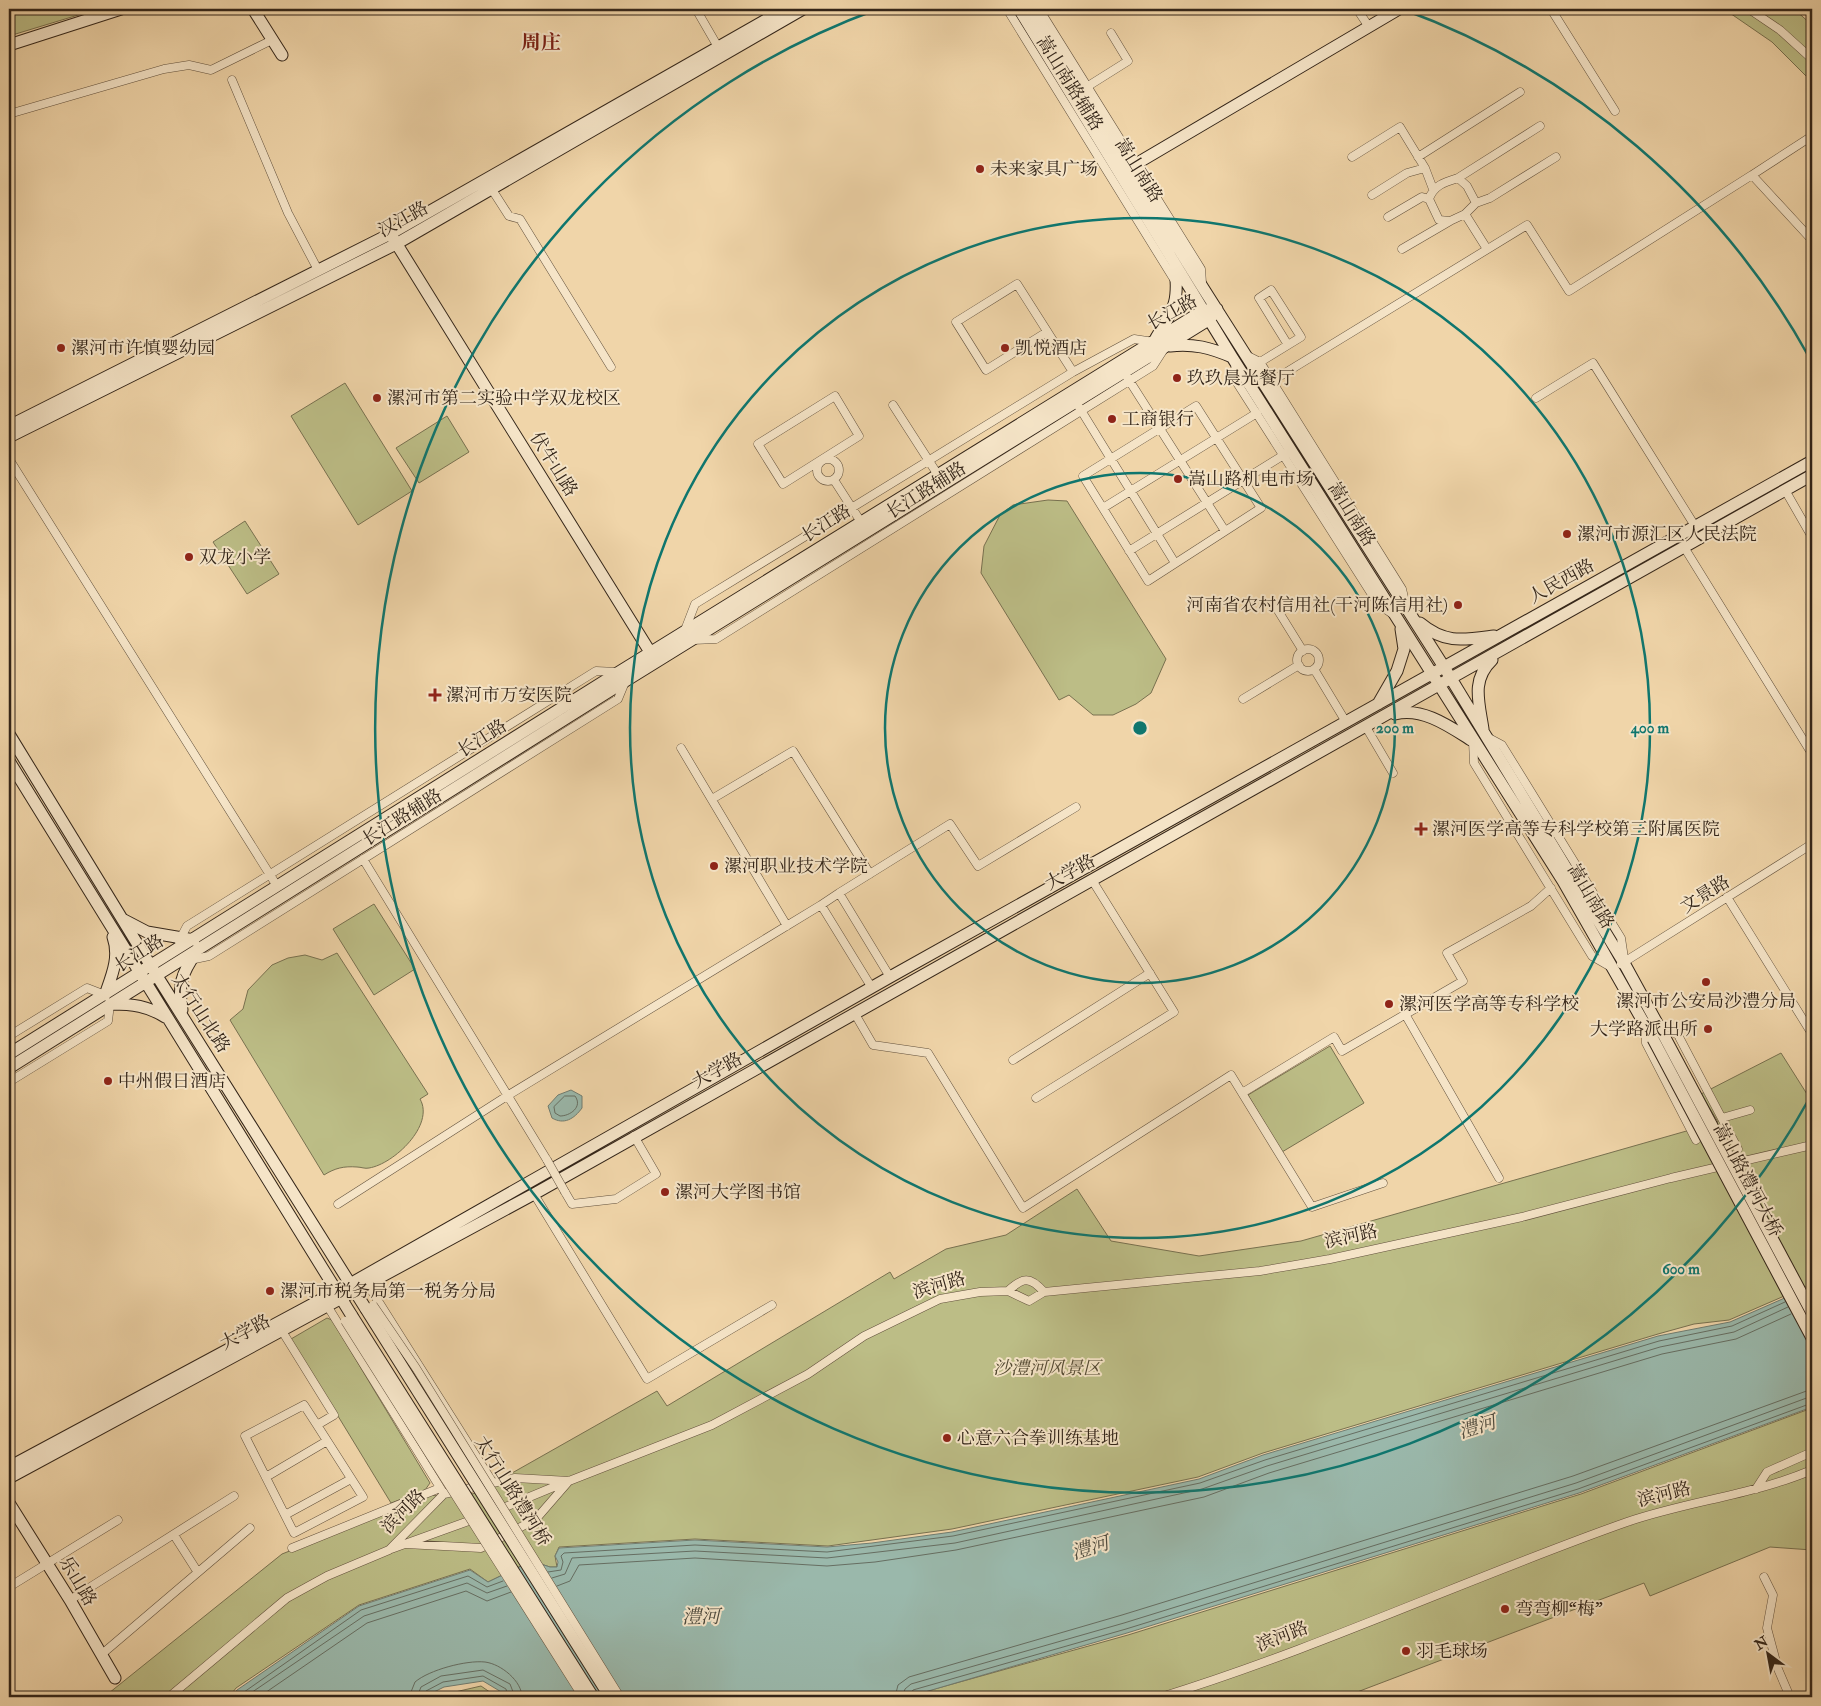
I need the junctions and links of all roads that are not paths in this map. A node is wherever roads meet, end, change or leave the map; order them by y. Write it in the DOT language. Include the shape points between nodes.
graph roads {
  1 [pos="121,9"];
  2 [pos="253,9"];
  3 [pos="696,9"];
  4 [pos="784,9"];
  5 [pos="802,9"];
  6 [pos="1006,9"];
  7 [pos="1019,9"];
  8 [pos="1030,9"];
  9 [pos="1039,9"];
  10 [pos="1357,9"];
  11 [pos="1399,9"];
  12 [pos="1551,9"];
  13 [pos="1749,9"];
  14 [pos="1369,27"];
  15 [pos="1111,33"];
  16 [pos="272,40"];
  17 [pos="9,45"];
  18 [pos="718,47"];
  19 [pos="282,55"];
  20 [pos="1812,59"];
  21 [pos="232,80"];
  22 [pos="1080,90"];
  23 [pos="1520,92"];
  24 [pos="1615,111"];
  25 [pos="9,114"];
  26 [pos="1540,126"];
  27 [pos="1812,136"];
  28 [pos="1352,157"];
  29 [pos="1418,157"];
  30 [pos="1556,157"];
  31 [pos="1129,168"];
  32 [pos="1425,168"];
  33 [pos="1752,175"];
  34 [pos="1458,178"];
  35 [pos="491,188"];
  36 [pos="1433,190"];
  37 [pos="1372,195"];
  38 [pos="1135,196"];
  39 [pos="1429,199"];
  40 [pos="1476,202"];
  41 [pos="1132,211"];
  42 [pos="1465,214"];
  43 [pos="1388,218"];
  44 [pos="1450,221"];
  45 [pos="393,239"];
  46 [pos="1812,240"];
  47 [pos="1402,249"];
  48 [pos="1487,249"];
  49 [pos="1174,260"];
  50 [pos="318,270"];
  51 [pos="1177,285"];
  52 [pos="1199,291"];
  53 [pos="1217,309"];
  54 [pos="1207,314"];
  55 [pos="1047,332"];
  56 [pos="1154,342"];
  57 [pos="1288,345"];
  58 [pos="1165,346"];
  59 [pos="1234,359"];
  60 [pos="1257,364"];
  61 [pos="611,367"];
  62 [pos="1073,372"];
  63 [pos="1127,376"];
  64 [pos="1061,379"];
  65 [pos="1272,381"];
  66 [pos="1536,398"];
  67 [pos="1076,402"];
  68 [pos="893,405"];
  69 [pos="1257,414"];
  70 [pos="9,426"];
  71 [pos="1160,428"];
  72 [pos="9,437"];
  73 [pos="1216,438"];
  74 [pos="1288,453"];
  75 [pos="9,459"];
  76 [pos="1111,459"];
  77 [pos="929,460"];
  78 [pos="1180,460"];
  79 [pos="820,461"];
  80 [pos="1812,461"];
  81 [pos="938,475"];
  82 [pos="1812,475"];
  83 [pos="1780,479"];
  84 [pos="834,480"];
  85 [pos="1243,480"];
  86 [pos="1786,490"];
  87 [pos="1131,491"];
  88 [pos="1207,503"];
  89 [pos="852,508"];
  90 [pos="1102,508"];
  91 [pos="861,522"];
  92 [pos="1695,526"];
  93 [pos="1225,531"];
  94 [pos="1158,534"];
  95 [pos="1812,537"];
  96 [pos="1684,547"];
  97 [pos="1129,552"];
  98 [pos="1176,563"];
  99 [pos="1277,609"];
  100 [pos="1410,613"];
  101 [pos="1398,619"];
  102 [pos="1500,635"];
  103 [pos="688,636"];
  104 [pos="1505,649"];
  105 [pos="1303,651"];
  106 [pos="654,657"];
  107 [pos="1299,665"];
  108 [pos="1444,667"];
  109 [pos="1314,669"];
  110 [pos="1431,674"];
  111 [pos="623,676"];
  112 [pos="1450,679"];
  113 [pos="1438,686"];
  114 [pos="1243,699"];
  115 [pos="1378,705"];
  116 [pos="1383,716"];
  117 [pos="1346,722"];
  118 [pos="1366,727"];
  119 [pos="9,734"];
  120 [pos="1484,735"];
  121 [pos="1473,741"];
  122 [pos="681,748"];
  123 [pos="1812,754"];
  124 [pos="9,761"];
  125 [pos="1393,773"];
  126 [pos="1247,777"];
  127 [pos="1254,790"];
  128 [pos="712,799"];
  129 [pos="1076,807"];
  130 [pos="1812,844"];
  131 [pos="364,859"];
  132 [pos="270,874"];
  133 [pos="870,874"];
  134 [pos="1092,880"];
  135 [pos="278,886"];
  136 [pos="1551,888"];
  137 [pos="838,893"];
  138 [pos="1728,897"];
  139 [pos="821,905"];
  140 [pos="123,920"];
  141 [pos="110,925"];
  142 [pos="787,926"];
  143 [pos="180,938"];
  144 [pos="197,944"];
  145 [pos="182,958"];
  146 [pos="1619,965"];
  147 [pos="154,971"];
  148 [pos="1150,973"];
  149 [pos="890,977"];
  150 [pos="143,978"];
  151 [pos="872,988"];
  152 [pos="108,999"];
  153 [pos="182,1014"];
  154 [pos="855,1014"];
  155 [pos="1405,1014"];
  156 [pos="171,1021"];
  157 [pos="1651,1024"];
  158 [pos="1812,1034"];
  159 [pos="9,1036"];
  160 [pos="1658,1037"];
  161 [pos="9,1054"];
  162 [pos="1013,1060"];
  163 [pos="9,1068"];
  164 [pos="9,1082"];
  165 [pos="1242,1093"];
  166 [pos="507,1096"];
  167 [pos="1036,1098"];
  168 [pos="1750,1110"];
  169 [pos="1722,1118"];
  170 [pos="634,1136"];
  171 [pos="1696,1140"];
  172 [pos="1812,1145"];
  173 [pos="1738,1149"];
  174 [pos="1499,1178"];
  175 [pos="1383,1183"];
  176 [pos="534,1194"];
  177 [pos="338,1204"];
  178 [pos="368,1285"];
  179 [pos="353,1288"];
  180 [pos="1008,1292"];
  181 [pos="1044,1292"];
  182 [pos="339,1295"];
  183 [pos="772,1305"];
  184 [pos="328,1306"];
  185 [pos="370,1307"];
  186 [pos="1812,1313"];
  187 [pos="282,1331"];
  188 [pos="1812,1338"];
  189 [pos="317,1425"];
  190 [pos="327,1441"];
  191 [pos="1812,1452"];
  192 [pos="1794,1460"];
  193 [pos="9,1467"];
  194 [pos="1812,1470"];
  195 [pos="1801,1474"];
  196 [pos="266,1477"];
  197 [pos="9,1478"];
  198 [pos="351,1478"];
  199 [pos="569,1481"];
  200 [pos="491,1484"];
  201 [pos="1756,1489"];
  202 [pos="442,1491"];
  203 [pos="234,1496"];
  204 [pos="9,1503"];
  205 [pos="498,1509"];
  206 [pos="285,1515"];
  207 [pos="476,1518"];
  208 [pos="118,1520"];
  209 [pos="250,1528"];
  210 [pos="174,1535"];
  211 [pos="406,1544"];
  212 [pos="292,1548"];
  213 [pos="389,1550"];
  214 [pos="47,1563"];
  215 [pos="197,1571"];
  216 [pos="9,1575"];
  217 [pos="1764,1577"];
  218 [pos="11,1585"];
  219 [pos="70,1600"];
  220 [pos="102,1654"];
  221 [pos="115,1678"];
  222 [pos="169,1697"];
  223 [pos="584,1697"];
  224 [pos="594,1697"];
  225 [pos="610,1697"];
  226 [pos="620,1697"];
  227 [pos="1161,1697"];
  228 [pos="1790,1697"];
  1 -- 17 [label="main road"];
  2 -- 16 [label="main road"];
  3 -- 18 [label="street"];
  4 -- 18 [label="main road, 汉江路"];
  5 -- 35 [label="main road, 汉江路"];
  6 -- 41 [label="street, 嵩山南路辅路"];
  7 -- 22 [label="main road, 嵩山南路"];
  8 -- 22 [label="main road, 嵩山南路"];
  9 -- 22 [label="street, 嵩山南路辅路"];
  10 -- 14 [label="street"];
  11 -- 14 [label="main road"];
  12 -- 24 [label="street"];
  13 -- 20 [label="street" via="1780,30"];
  14 -- 31 [label="main road"];
  15 -- 22 [label="street" via="1128,61"];
  16 -- 19 [label="main road"];
  16 -- 25 [label="street" via="211,70 189,65 164,69"];
  18 -- 45 [label="main road, 汉江路"];
  21 -- 50 [label="street" via="288,212"];
  22 -- 31 [label="main road, 嵩山南路"];
  22 -- 31 [label="street, 嵩山南路辅路"];
  23 -- 29 [label="street"];
  26 -- 34 [label="street"];
  27 -- 33 [label="street"];
  28 -- 29 [label="street" via="1400,127"];
  29 -- 32 [label="street"];
  30 -- 40 [label="street" via="1490,198"];
  31 -- 38 [label="main road, 嵩山南路"];
  31 -- 52 [label="main road, 嵩山南路"];
  32 -- 36 [label="street"];
  32 -- 37 [label="street" via="1407,173"];
  33 -- 46 [label="street"];
  33 -- 48 [label="street" via="1569,291 1527,224"];
  34 -- 36 [label="street"];
  34 -- 40 [label="street"];
  35 -- 45 [label="main road, 汉江路"];
  35 -- 61 [label="street" via="509,216 520,219"];
  36 -- 39 [label="street"];
  38 -- 41 [label="street"];
  38 -- 49 [label="main road, 嵩山南路"];
  39 -- 43 [label="street" via="1422,197"];
  39 -- 44 [label="street" via="1439,220"];
  40 -- 42 [label="street"];
  41 -- 51 [label="street, 嵩山南路辅路"];
  42 -- 44 [label="street"];
  42 -- 48 [label="street"];
  44 -- 47 [label="street"];
  45 -- 50 [label="main road, 汉江路"];
  45 -- 72 [label="main road, 汉江路"];
  45 -- 106 [label="main road, 伏牛山路"];
  48 -- 65 [label="street"];
  49 -- 51 [label="main road"];
  49 -- 52 [label="main road, 嵩山南路"];
  50 -- 70 [label="main road, 汉江路"];
  51 -- 52 [label="street"];
  51 -- 56 [label="main road" via="1175,307"];
  52 -- 53 [label="main road, 嵩山南路"];
  52 -- 54 [label="main road, 嵩山南路"];
  53 -- 54 [label="main road, 长江路"];
  53 -- 60 [label="main road, 嵩山南路" via="1246,355"];
  54 -- 56 [label="main road, 长江路"];
  54 -- 58 [label="main road, 长江路"];
  54 -- 59 [label="main road, 嵩山南路"];
  55 -- 55 [label="street" via="1017,284 956,322 986,370"];
  55 -- 62 [label="street"];
  56 -- 62 [label="street, 长江路辅路" via="1134,339"];
  56 -- 67 [label="main road, 长江路"];
  57 -- 57 [label="street" via="1300,337 1271,290 1259,298"];
  57 -- 60 [label="street"];
  58 -- 59 [label="main road" via="1208,347"];
  58 -- 63 [label="main road, 长江路"];
  59 -- 69 [label="street" via="1234,378"];
  59 -- 74 [label="main road, 嵩山南路"];
  60 -- 65 [label="street"];
  60 -- 100 [label="main road, 嵩山南路"];
  62 -- 64 [label="street, 长江路辅路"];
  63 -- 67 [label="main road, 长江路"];
  63 -- 71 [label="street"];
  64 -- 67 [label="street"];
  64 -- 77 [label="street, 长江路辅路"];
  65 -- 100 [label="street" via="1402,589"];
  66 -- 92 [label="street" via="1592,363"];
  67 -- 76 [label="street"];
  67 -- 81 [label="main road, 长江路"];
  67 -- 103 [label="main road, 长江路"];
  68 -- 77 [label="street"];
  69 -- 73 [label="street"];
  69 -- 74 [label="street"];
  71 -- 73 [label="street" via="1196,406"];
  71 -- 76 [label="street"];
  71 -- 78 [label="street"];
  73 -- 78 [label="street"];
  73 -- 85 [label="street"];
  74 -- 85 [label="street"];
  74 -- 101 [label="main road, 嵩山南路"];
  75 -- 132 [label="street"];
  76 -- 87 [label="street"];
  76 -- 90 [label="street" via="1083,476"];
  77 -- 81 [label="street"];
  77 -- 89 [label="street, 长江路辅路"];
  78 -- 87 [label="street"];
  78 -- 88 [label="street"];
  79 -- 79 [label="street" via="782,484 758,444 835,396 860,436"];
  79 -- 84 [label="street" via="816,467 819,478 827,482"];
  79 -- 84 [label="street" via="828,459 837,463 839,474"];
  80 -- 83 [label="main road, 人民西路"];
  81 -- 91 [label="main road, 长江路"];
  82 -- 86 [label="main road, 人民西路"];
  83 -- 86 [label="main road"];
  83 -- 92 [label="main road, 人民西路"];
  84 -- 89 [label="street"];
  85 -- 88 [label="street"];
  85 -- 93 [label="street" via="1261,508"];
  86 -- 95 [label="street"];
  86 -- 96 [label="main road, 人民西路"];
  87 -- 90 [label="street"];
  87 -- 94 [label="street"];
  88 -- 93 [label="street"];
  88 -- 94 [label="street"];
  89 -- 91 [label="street"];
  89 -- 103 [label="street, 长江路辅路" via="695,604"];
  90 -- 97 [label="street"];
  91 -- 103 [label="main road, 长江路"];
  92 -- 102 [label="main road, 人民西路"];
  93 -- 98 [label="street"];
  94 -- 97 [label="street"];
  94 -- 98 [label="street"];
  96 -- 104 [label="main road, 人民西路"];
  96 -- 123 [label="street"];
  97 -- 98 [label="street" via="1148,581"];
  99 -- 105 [label="street"];
  100 -- 102 [label="main road" via="1433,633 1457,640"];
  100 -- 108 [label="main road, 嵩山南路"];
  101 -- 110 [label="main road, 嵩山南路"];
  101 -- 115 [label="main road" via="1404,649 1397,671"];
  102 -- 108 [label="main road, 人民西路"];
  103 -- 106 [label="main road, 长江路"];
  104 -- 112 [label="main road, 人民西路"];
  104 -- 120 [label="main road" via="1482,670 1478,690"];
  105 -- 107 [label="street" via="1298,656"];
  105 -- 109 [label="street" via="1313,651 1318,656"];
  106 -- 111 [label="main road, 长江路"];
  107 -- 109 [label="street" via="1305,670"];
  107 -- 114 [label="street"];
  108 -- 110 [label="main road, 人民西路"];
  108 -- 112 [label="main road, 嵩山南路"];
  109 -- 117 [label="street"];
  110 -- 113 [label="main road, 嵩山南路"];
  110 -- 115 [label="main road, 大学路"];
  111 -- 131 [label="street, 长江路辅路" via="618,699"];
  111 -- 132 [label="street, 长江路辅路" via="596,671"];
  111 -- 135 [label="main road, 长江路"];
  111 -- 144 [label="main road, 长江路"];
  112 -- 113 [label="main road, 人民西路"];
  112 -- 120 [label="main road, 嵩山南路"];
  113 -- 116 [label="main road, 大学路"];
  113 -- 121 [label="main road, 嵩山南路"];
  115 -- 117 [label="main road, 大学路"];
  116 -- 118 [label="main road, 大学路"];
  116 -- 121 [label="main road" via="1406,711 1439,721"];
  117 -- 126 [label="main road, 大学路"];
  118 -- 125 [label="street"];
  118 -- 127 [label="main road, 大学路"];
  119 -- 140 [label="main road, 太行山北路"];
  120 -- 146 [label="main road, 嵩山南路"];
  121 -- 136 [label="street" via="1474,763"];
  121 -- 146 [label="main road, 嵩山南路"];
  122 -- 128 [label="street"];
  124 -- 141 [label="main road, 太行山北路"];
  126 -- 127 [label="main road"];
  126 -- 149 [label="main road, 大学路"];
  127 -- 134 [label="main road, 大学路"];
  128 -- 133 [label="street" via="793,751"];
  128 -- 142 [label="street"];
  129 -- 133 [label="street" via="978,866 950,824"];
  130 -- 138 [label="street, 文景路"];
  131 -- 145 [label="street, 长江路辅路" via="210,956"];
  131 -- 166 [label="street"];
  132 -- 135 [label="street"];
  132 -- 143 [label="street, 长江路辅路" via="187,926"];
  133 -- 137 [label="street"];
  134 -- 148 [label="street"];
  134 -- 154 [label="main road, 大学路"];
  135 -- 144 [label="main road, 长江路"];
  136 -- 146 [label="street" via="1592,956"];
  136 -- 155 [label="street" via="1531,906 1447,953 1463,981"];
  137 -- 139 [label="street"];
  137 -- 149 [label="street"];
  138 -- 146 [label="street, 文景路"];
  138 -- 158 [label="street"];
  139 -- 142 [label="street"];
  139 -- 151 [label="street"];
  140 -- 143 [label="main road" via="147,932"];
  140 -- 147 [label="main road, 太行山北路"];
  141 -- 150 [label="main road, 太行山北路"];
  141 -- 152 [label="main road" via="116,946"];
  142 -- 166 [label="street"];
  143 -- 144 [label="main road"];
  143 -- 145 [label="street, 长江路辅路"];
  144 -- 145 [label="main road, 长江路"];
  144 -- 145 [label="main road"];
  145 -- 147 [label="main road, 长江路"];
  145 -- 153 [label="main road" via="185,971 179,990"];
  146 -- 157 [label="main road, 嵩山南路"];
  147 -- 150 [label="main road, 长江路"];
  147 -- 153 [label="main road, 太行山北路"];
  148 -- 162 [label="street"];
  148 -- 167 [label="street" via="1174,1012"];
  149 -- 151 [label="main road, 大学路"];
  150 -- 152 [label="main road, 长江路"];
  150 -- 156 [label="main road, 太行山北路"];
  151 -- 179 [label="main road, 大学路"];
  152 -- 156 [label="main road" via="154,1009"];
  152 -- 159 [label="street" via="87,988"];
  152 -- 161 [label="main road, 长江路"];
  152 -- 163 [label="main road, 长江路"];
  152 -- 164 [label="street" via="108,1021"];
  153 -- 179 [label="main road, 太行山北路"];
  154 -- 165 [label="street" via="873,1045 928,1053 1023,1208 1230,1076"];
  154 -- 170 [label="main road, 大学路"];
  155 -- 165 [label="street" via="1342,1051 1334,1037"];
  155 -- 174 [label="street"];
  156 -- 182 [label="main road, 太行山北路"];
  157 -- 160 [label="main road, 嵩山南路"];
  157 -- 169 [label="street" via="1678,1035"];
  157 -- 171 [label="street" via="1646,1043"];
  160 -- 186 [label="main road, 嵩山路澧河大桥, bridge"];
  160 -- 188 [label="main road, 嵩山路澧河大桥, bridge"];
  165 -- 175 [label="street" via="1312,1207"];
  166 -- 170 [label="street, bridge" via="572,1204 616,1200 656,1174"];
  166 -- 177 [label="street"];
  168 -- 169 [label="street"];
  169 -- 173 [label="street"];
  170 -- 176 [label="main road, 大学路"];
  172 -- 181 [label="street, 滨河路" via="1522,1217 1330,1259 1260,1271"];
  176 -- 178 [label="main road, 大学路"];
  176 -- 183 [label="street" via="647,1379"];
  178 -- 179 [label="main road, 大学路"];
  178 -- 200 [label="street"];
  179 -- 182 [label="main road, 大学路"];
  179 -- 185 [label="main road, 太行山北路"];
  180 -- 181 [label="street, 滨河路" via="1029,1301"];
  180 -- 181 [label="street" via="1026,1280 1035,1282"];
  180 -- 199 [label="street, 滨河路" via="980,1292 940,1299 919,1307 864,1336 808,1374 712,1425"];
  182 -- 184 [label="main road, 大学路"];
  182 -- 193 [label="main road, 大学路"];
  182 -- 207 [label="main road, 太行山北路, bridge" via="349,1318"];
  184 -- 187 [label="main road, 大学路"];
  184 -- 202 [label="street"];
  185 -- 200 [label="street, 太行山路澧河桥, bridge"];
  185 -- 205 [label="main road, 太行山路澧河桥, bridge"];
  187 -- 189 [label="street" via="334,1415"];
  187 -- 197 [label="main road, 大学路"];
  189 -- 190 [label="street"];
  189 -- 196 [label="street" via="304,1405 245,1436"];
  190 -- 196 [label="street"];
  190 -- 198 [label="street"];
  191 -- 192 [label="street"];
  192 -- 195 [label="street"];
  192 -- 201 [label="street" via="1767,1472"];
  194 -- 195 [label="street, 滨河路"];
  195 -- 201 [label="street, 滨河路"];
  196 -- 206 [label="street"];
  198 -- 206 [label="street"];
  198 -- 206 [label="street" via="363,1497 294,1532"];
  199 -- 200 [label="street, 滨河路" via="515,1478"];
  199 -- 205 [label="street"];
  199 -- 211 [label="street" via="536,1519 481,1548"];
  200 -- 202 [label="street, 滨河路"];
  200 -- 205 [label="street, 太行山路澧河桥, bridge"];
  201 -- 227 [label="street, 滨河路" via="1629,1521 1306,1646"];
  202 -- 212 [label="street"];
  202 -- 213 [label="street, 滨河路"];
  203 -- 210 [label="street"];
  204 -- 214 [label="main road, 乐山路"];
  205 -- 225 [label="main road, 太行山路澧河桥, bridge"];
  205 -- 226 [label="street, 太行山路澧河桥, bridge"];
  207 -- 211 [label="street"];
  207 -- 223 [label="street, bridge"];
  207 -- 224 [label="main road, bridge"];
  208 -- 214 [label="street"];
  209 -- 215 [label="street"];
  210 -- 215 [label="street"];
  210 -- 219 [label="street"];
  211 -- 213 [label="street"];
  213 -- 222 [label="street, 滨河路" via="327,1576 287,1598"];
  214 -- 218 [label="street"];
  214 -- 219 [label="main road, 乐山路"];
  215 -- 220 [label="street"];
  216 -- 218 [label="street"];
  217 -- 228 [label="street" via="1773,1595 1767,1628 1778,1669"];
  219 -- 220 [label="main road, 乐山路"];
  220 -- 221 [label="main road, 乐山路"];
}
